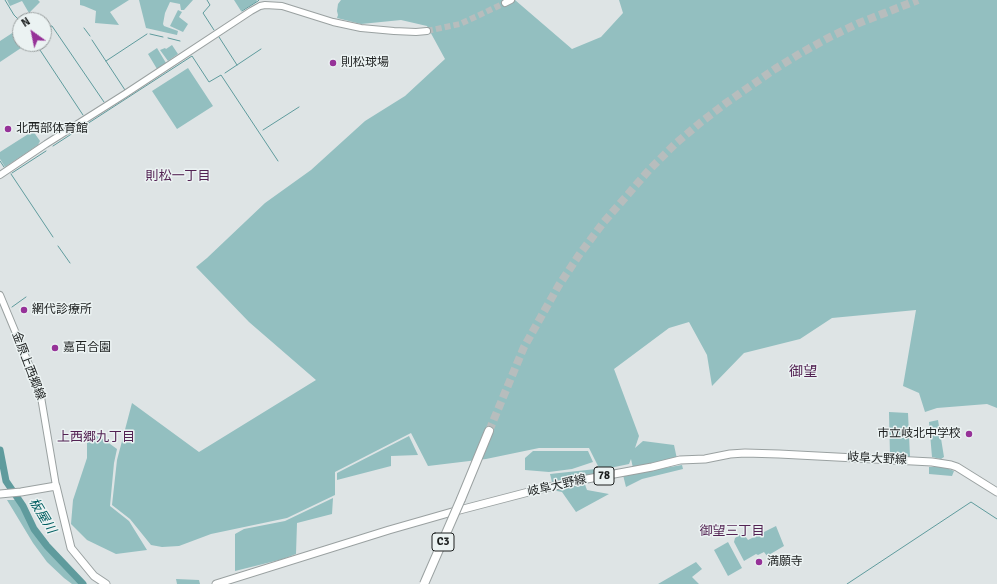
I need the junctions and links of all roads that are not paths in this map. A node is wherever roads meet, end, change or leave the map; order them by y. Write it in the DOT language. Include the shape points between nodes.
graph roads {
  1 [pos="427,31"];
  2 [pos="0,175"];
  3 [pos="0,295"];
  4 [pos="489,431"];
  5 [pos="56,486"];
  6 [pos="997,492"];
  7 [pos="2,494"];
  8 [pos="106,584"];
  9 [pos="216,584"];
  10 [pos="424,584"];
  1 -- 2 [label="street" via="362,28 282,6 260,6"];
  3 -- 5 [label="street, 金原上西郷線" via="40,391"];
  4 -- 10 [label="highway, C3, bridge"];
  5 -- 7 [label="main road"];
  5 -- 8 [label="main road" via="71,548 94,576"];
  6 -- 9 [label="main road, 岐阜大野線 / 78" via="951,465 745,452 705,459 680,460 540,489 394,529"];
}
